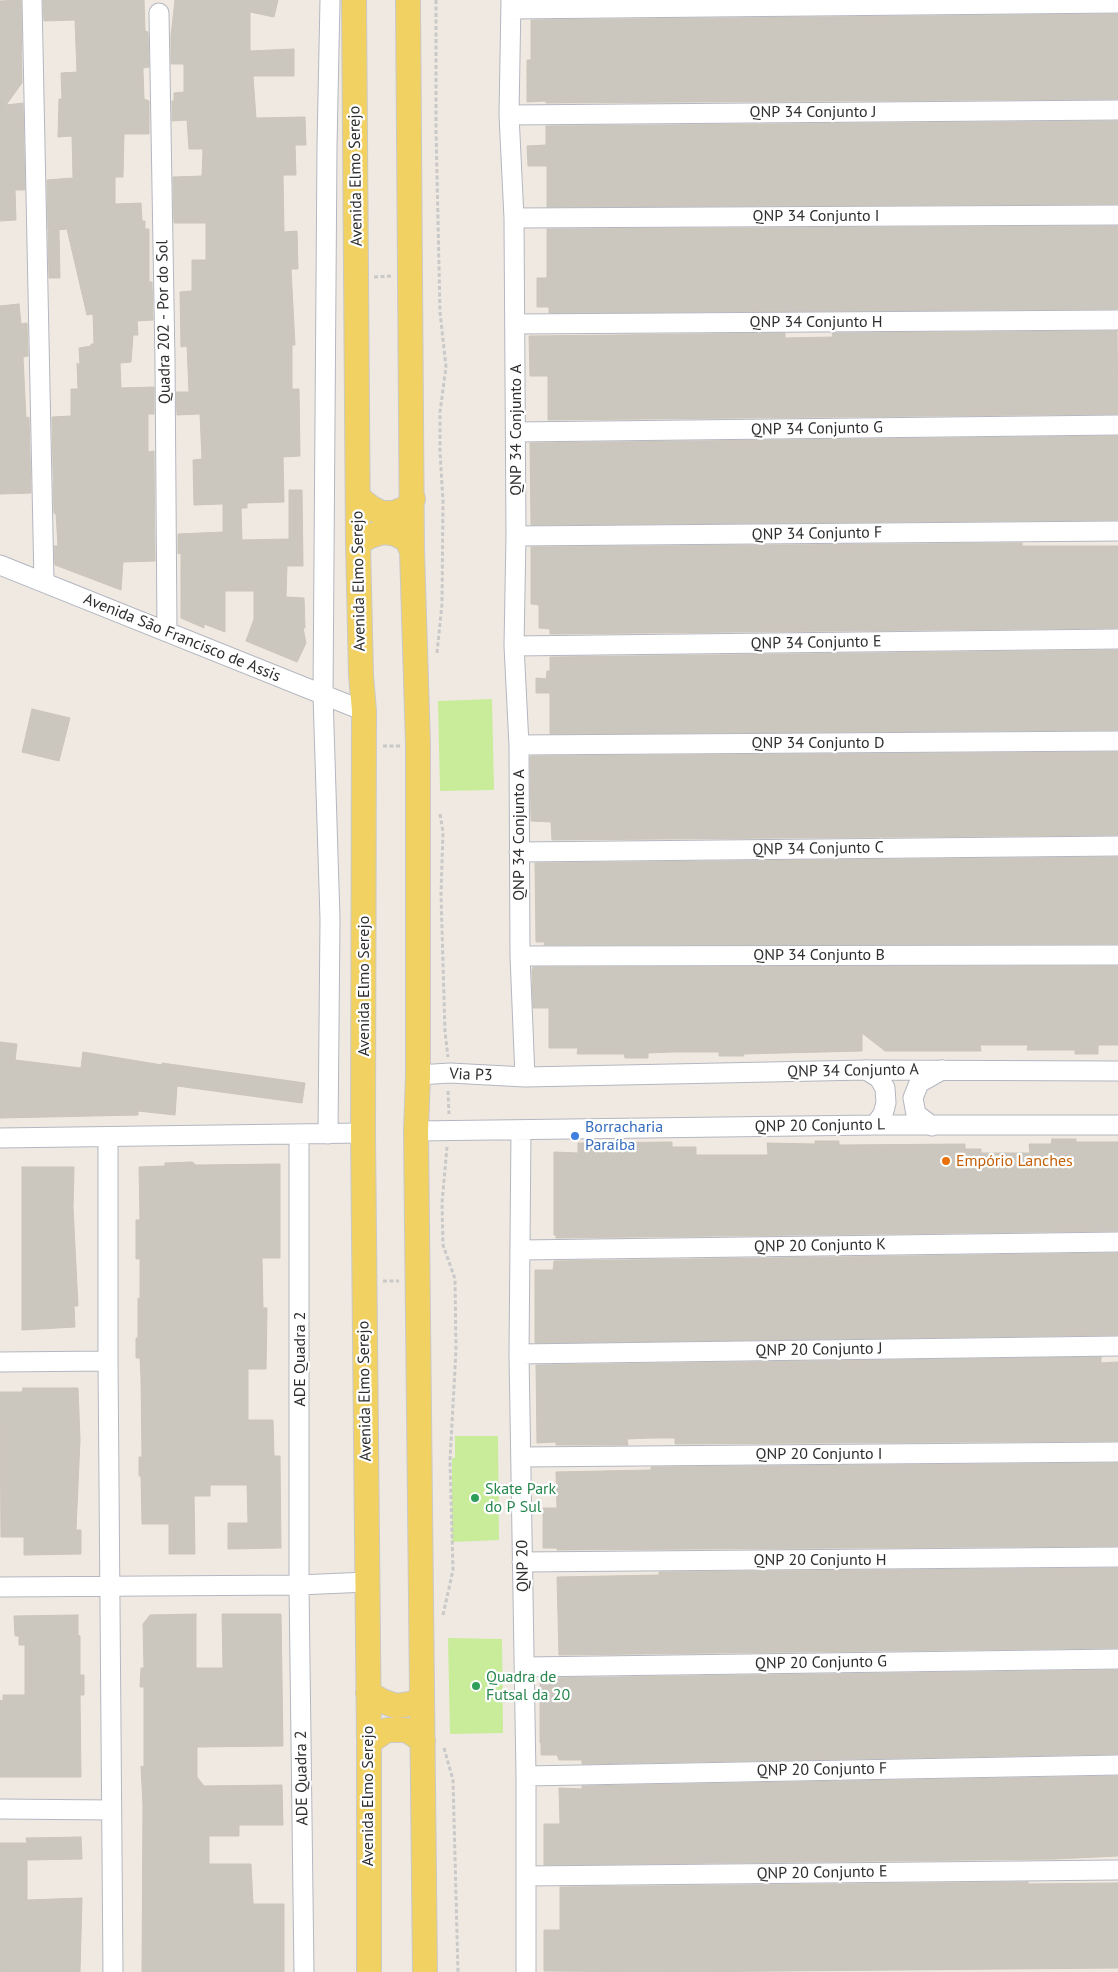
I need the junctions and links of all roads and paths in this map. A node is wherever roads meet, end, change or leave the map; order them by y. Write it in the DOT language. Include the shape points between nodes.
graph roads {
  1 [pos="32,0"];
  2 [pos="330,0"];
  3 [pos="354,0"];
  4 [pos="408,0"];
  5 [pos="436,0"];
  6 [pos="1118,3"];
  7 [pos="511,4"];
  8 [pos="158,13"];
  9 [pos="1118,110"];
  10 [pos="509,115"];
  11 [pos="1118,215"];
  12 [pos="514,218"];
  13 [pos="411,276"];
  14 [pos="357,277"];
  15 [pos="1118,320"];
  16 [pos="515,324"];
  17 [pos="1118,425"];
  18 [pos="516,432"];
  19 [pos="358,497"];
  20 [pos="413,499"];
  21 [pos="1118,531"];
  22 [pos="516,536"];
  23 [pos="358,543"];
  24 [pos="412,551"];
  25 [pos="0,565"];
  26 [pos="44,582"];
  27 [pos="167,632"];
  28 [pos="1118,639"];
  29 [pos="514,646"];
  30 [pos="436,659"];
  31 [pos="323,695"];
  32 [pos="364,711"];
  33 [pos="1118,741"];
  34 [pos="418,745"];
  35 [pos="519,745"];
  36 [pos="364,747"];
  37 [pos="438,805"];
  38 [pos="1118,846"];
  39 [pos="519,852"];
  40 [pos="1118,955"];
  41 [pos="520,956"];
  42 [pos="866,1070"];
  43 [pos="943,1070"];
  44 [pos="1118,1071"];
  45 [pos="450,1073"];
  46 [pos="418,1075"];
  47 [pos="525,1077"];
  48 [pos="875,1125"];
  49 [pos="1118,1125"];
  50 [pos="932,1126"];
  51 [pos="451,1129"];
  52 [pos="521,1130"];
  53 [pos="416,1131"];
  54 [pos="300,1134"];
  55 [pos="328,1134"];
  56 [pos="363,1134"];
  57 [pos="108,1137"];
  58 [pos="0,1138"];
  59 [pos="1118,1242"];
  60 [pos="522,1250"];
  61 [pos="364,1281"];
  62 [pos="418,1281"];
  63 [pos="1118,1346"];
  64 [pos="519,1354"];
  65 [pos="108,1361"];
  66 [pos="0,1362"];
  67 [pos="1118,1452"];
  68 [pos="521,1457"];
  69 [pos="1118,1558"];
  70 [pos="522,1562"];
  71 [pos="367,1582"];
  72 [pos="299,1585"];
  73 [pos="0,1586"];
  74 [pos="110,1586"];
  75 [pos="441,1621"];
  76 [pos="1118,1659"];
  77 [pos="524,1667"];
  78 [pos="368,1693"];
  79 [pos="422,1698"];
  80 [pos="369,1742"];
  81 [pos="433,1742"];
  82 [pos="1118,1765"];
  83 [pos="526,1776"];
  84 [pos="0,1810"];
  85 [pos="111,1810"];
  86 [pos="1118,1870"];
  87 [pos="526,1876"];
  88 [pos="113,1972"];
  89 [pos="304,1972"];
  90 [pos="369,1972"];
  91 [pos="425,1972"];
  92 [pos="458,1972"];
  93 [pos="526,1972"];
  1 -- 26 [label="street"];
  2 -- 31 [label="street"];
  3 -- 14 [label="main road, Avenida Elmo Serejo"];
  4 -- 13 [label="main road"];
  5 -- 30 [label="path" via="440,312 446,367 440,412 442,604"];
  6 -- 7 [label="street"];
  7 -- 10 [label="street, QNP 34 Conjunto A"];
  8 -- 27 [label="street, Quadra 202 - Por do Sol"];
  9 -- 10 [label="street, QNP 34 Conjunto J"];
  10 -- 12 [label="street, QNP 34 Conjunto A"];
  11 -- 12 [label="street, QNP 34 Conjunto I"];
  12 -- 16 [label="street, QNP 34 Conjunto A"];
  13 -- 14 [label="path"];
  13 -- 20 [label="main road"];
  14 -- 19 [label="main road, Avenida Elmo Serejo"];
  15 -- 16 [label="street, QNP 34 Conjunto H"];
  16 -- 18 [label="street, QNP 34 Conjunto A"];
  17 -- 18 [label="street, QNP 34 Conjunto G"];
  18 -- 22 [label="street, QNP 34 Conjunto A"];
  19 -- 20 [label="main road" via="381,513 394,513 406,508"];
  19 -- 23 [label="main road, Avenida Elmo Serejo"];
  20 -- 24 [label="main road"];
  21 -- 22 [label="street, QNP 34 Conjunto F"];
  22 -- 29 [label="street, QNP 34 Conjunto A"];
  23 -- 24 [label="main road" via="383,532 407,540"];
  23 -- 32 [label="main road, Avenida Elmo Serejo"];
  24 -- 34 [label="main road"];
  25 -- 26 [label="street, Avenida São Francisco de Assis"];
  26 -- 27 [label="street, Avenida São Francisco de Assis"];
  27 -- 31 [label="street, Avenida São Francisco de Assis"];
  28 -- 29 [label="street, QNP 34 Conjunto E"];
  29 -- 35 [label="street, QNP 34 Conjunto A"];
  31 -- 32 [label="street, Avenida São Francisco de Assis"];
  31 -- 55 [label="street" via="330,918"];
  32 -- 36 [label="main road, Avenida Elmo Serejo"];
  33 -- 35 [label="street, QNP 34 Conjunto D"];
  34 -- 36 [label="path"];
  34 -- 46 [label="main road"];
  35 -- 39 [label="street, QNP 34 Conjunto A"];
  36 -- 56 [label="main road, Avenida Elmo Serejo"];
  37 -- 45 [label="path" via="443,832 441,894 445,1032"];
  38 -- 39 [label="street, QNP 34 Conjunto C"];
  39 -- 41 [label="street, QNP 34 Conjunto A"];
  40 -- 41 [label="street, QNP 34 Conjunto B"];
  41 -- 47 [label="street, QNP 34 Conjunto A"];
  42 -- 43 [label="street, QNP 34 Conjunto A"];
  42 -- 47 [label="street, QNP 34 Conjunto A"];
  42 -- 48 [label="street" via="879,1078 885,1088 886,1103"];
  43 -- 44 [label="street, QNP 34 Conjunto A"];
  43 -- 50 [label="street" via="919,1083 913,1098 916,1114"];
  45 -- 46 [label="street, Via P3"];
  45 -- 47 [label="street, Via P3"];
  45 -- 51 [label="path" via="447,1101"];
  46 -- 53 [label="main road"];
  48 -- 50 [label="street, QNP 20 Conjunto L"];
  48 -- 52 [label="street, QNP 20 Conjunto L"];
  49 -- 50 [label="street, QNP 20 Conjunto L"];
  51 -- 52 [label="street"];
  51 -- 53 [label="street"];
  51 -- 75 [label="path" via="445,1157 442,1202 443,1245 455,1279 456,1350 450,1460 453,1570"];
  52 -- 60 [label="street, QNP 20"];
  53 -- 62 [label="main road"];
  54 -- 55 [label="street"];
  54 -- 57 [label="street"];
  54 -- 72 [label="street, ADE Quadra 2"];
  55 -- 56 [label="street"];
  56 -- 61 [label="main road, Avenida Elmo Serejo"];
  57 -- 58 [label="street"];
  57 -- 65 [label="street"];
  59 -- 60 [label="street, QNP 20 Conjunto K"];
  60 -- 64 [label="street, QNP 20"];
  61 -- 62 [label="path"];
  61 -- 71 [label="main road, Avenida Elmo Serejo"];
  62 -- 79 [label="main road"];
  63 -- 64 [label="street, QNP 20 Conjunto J"];
  64 -- 68 [label="street, QNP 20"];
  65 -- 66 [label="street"];
  65 -- 74 [label="street"];
  67 -- 68 [label="street, QNP 20 Conjunto I"];
  68 -- 70 [label="street, QNP 20"];
  69 -- 70 [label="street, QNP 20 Conjunto H"];
  70 -- 77 [label="street, QNP 20"];
  71 -- 72 [label="street"];
  71 -- 78 [label="main road, Avenida Elmo Serejo"];
  72 -- 74 [label="street"];
  72 -- 89 [label="street, ADE Quadra 2"];
  73 -- 74 [label="street"];
  74 -- 85 [label="street"];
  76 -- 77 [label="street, QNP 20 Conjunto G"];
  77 -- 83 [label="street, QNP 20"];
  78 -- 79 [label="main road" via="396,1706"];
  78 -- 80 [label="main road, Avenida Elmo Serejo"];
  79 -- 81 [label="main road"];
  80 -- 81 [label="main road" via="387,1730 407,1730"];
  80 -- 90 [label="main road, Avenida Elmo Serejo"];
  81 -- 91 [label="main road"];
  81 -- 92 [label="path" via="453,1780"];
  82 -- 83 [label="street, QNP 20 Conjunto F"];
  83 -- 87 [label="street, QNP 20"];
  84 -- 85 [label="street"];
  85 -- 88 [label="street"];
  86 -- 87 [label="street, QNP 20 Conjunto E"];
  87 -- 93 [label="street, QNP 20"];
}
